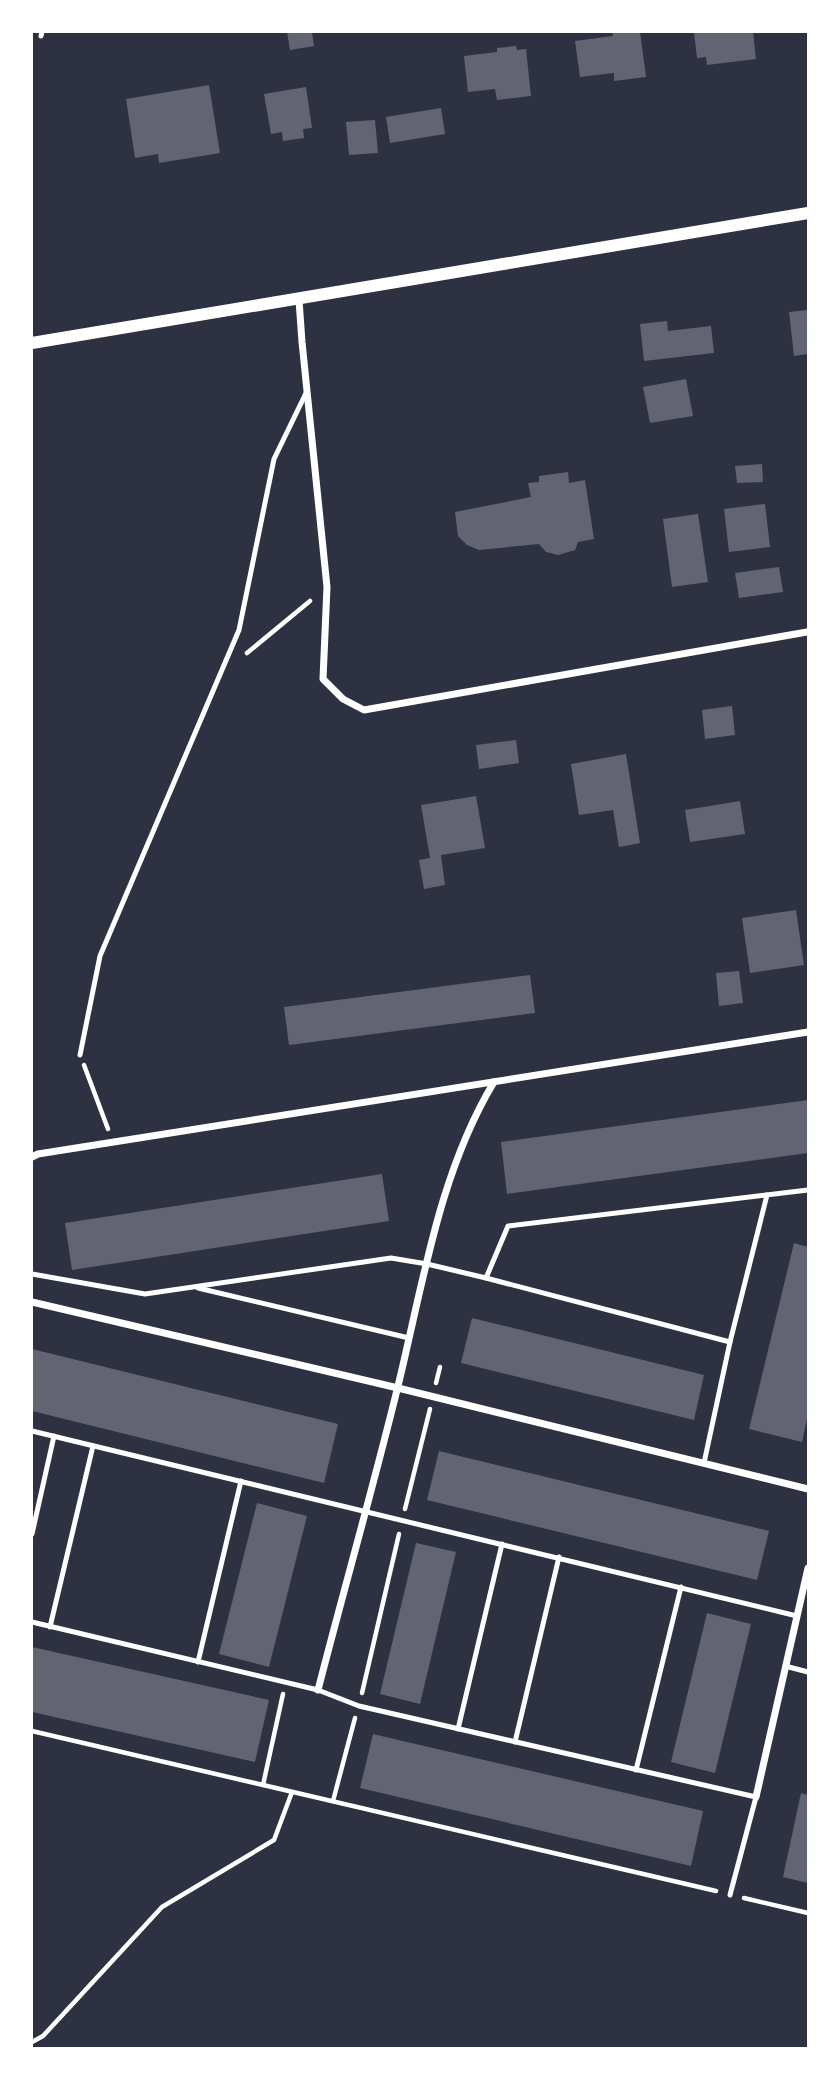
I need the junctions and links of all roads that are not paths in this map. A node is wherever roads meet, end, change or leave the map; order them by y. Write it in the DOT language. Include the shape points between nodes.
graph roads {
  1 [pos="808,213"];
  2 [pos="299,300"];
  3 [pos="32,343"];
  4 [pos="307,391"];
  5 [pos="807,632"];
  6 [pos="808,1032"];
  7 [pos="80,1055"];
  8 [pos="494,1082"];
  9 [pos="32,1157"];
  10 [pos="808,1190"];
  11 [pos="767,1195"];
  12 [pos="427,1264"];
  13 [pos="32,1274"];
  14 [pos="486,1278"];
  15 [pos="193,1287"];
  16 [pos="32,1302"];
  17 [pos="409,1338"];
  18 [pos="730,1342"];
  19 [pos="398,1388"];
  20 [pos="32,1431"];
  21 [pos="54,1436"];
  22 [pos="93,1446"];
  23 [pos="704,1463"];
  24 [pos="240,1481"];
  25 [pos="808,1489"];
  26 [pos="365,1510"];
  27 [pos="32,1534"];
  28 [pos="502,1544"];
  29 [pos="559,1558"];
  30 [pos="808,1567"];
  31 [pos="681,1587"];
  32 [pos="797,1616"];
  33 [pos="32,1622"];
  34 [pos="50,1627"];
  35 [pos="198,1662"];
  36 [pos="785,1666"];
  37 [pos="808,1671"];
  38 [pos="318,1690"];
  39 [pos="458,1729"];
  40 [pos="514,1742"];
  41 [pos="636,1770"];
  42 [pos="756,1797"];
  43 [pos="730,1895"];
  1 -- 2 [label="street"];
  2 -- 3 [label="street"];
  2 -- 4 [label="street"];
  4 -- 5 [label="street" via="327,587 323,679 343,699 364,710"];
  4 -- 7 [label="lane" via="274,459 239,630 100,956"];
  6 -- 8 [label="street"];
  8 -- 9 [label="street"];
  8 -- 12 [label="street" via="449,1183"];
  10 -- 11 [label="lane"];
  11 -- 14 [label="lane" via="508,1226"];
  11 -- 18 [label="lane"];
  12 -- 14 [label="lane"];
  12 -- 15 [label="lane" via="391,1258"];
  12 -- 17 [label="street"];
  13 -- 15 [label="lane" via="145,1294"];
  14 -- 18 [label="lane"];
  15 -- 17 [label="lane"];
  16 -- 19 [label="street"];
  17 -- 19 [label="street"];
  18 -- 23 [label="lane"];
  19 -- 23 [label="street"];
  19 -- 26 [label="street"];
  20 -- 21 [label="lane"];
  21 -- 22 [label="lane"];
  21 -- 27 [label="lane"];
  22 -- 24 [label="lane"];
  22 -- 34 [label="lane"];
  23 -- 25 [label="street"];
  24 -- 26 [label="lane"];
  24 -- 35 [label="lane"];
  26 -- 28 [label="lane"];
  26 -- 38 [label="street"];
  28 -- 29 [label="lane"];
  28 -- 39 [label="lane"];
  29 -- 31 [label="lane"];
  29 -- 40 [label="lane"];
  30 -- 32 [label="street"];
  31 -- 32 [label="lane"];
  31 -- 41 [label="lane"];
  32 -- 36 [label="street"];
  33 -- 34 [label="lane"];
  34 -- 35 [label="lane"];
  35 -- 38 [label="lane"];
  36 -- 37 [label="lane"];
  36 -- 42 [label="street"];
  38 -- 39 [label="lane" via="359,1706"];
  39 -- 40 [label="lane"];
  40 -- 41 [label="lane"];
  41 -- 42 [label="lane"];
  42 -- 43 [label="lane"];
}
